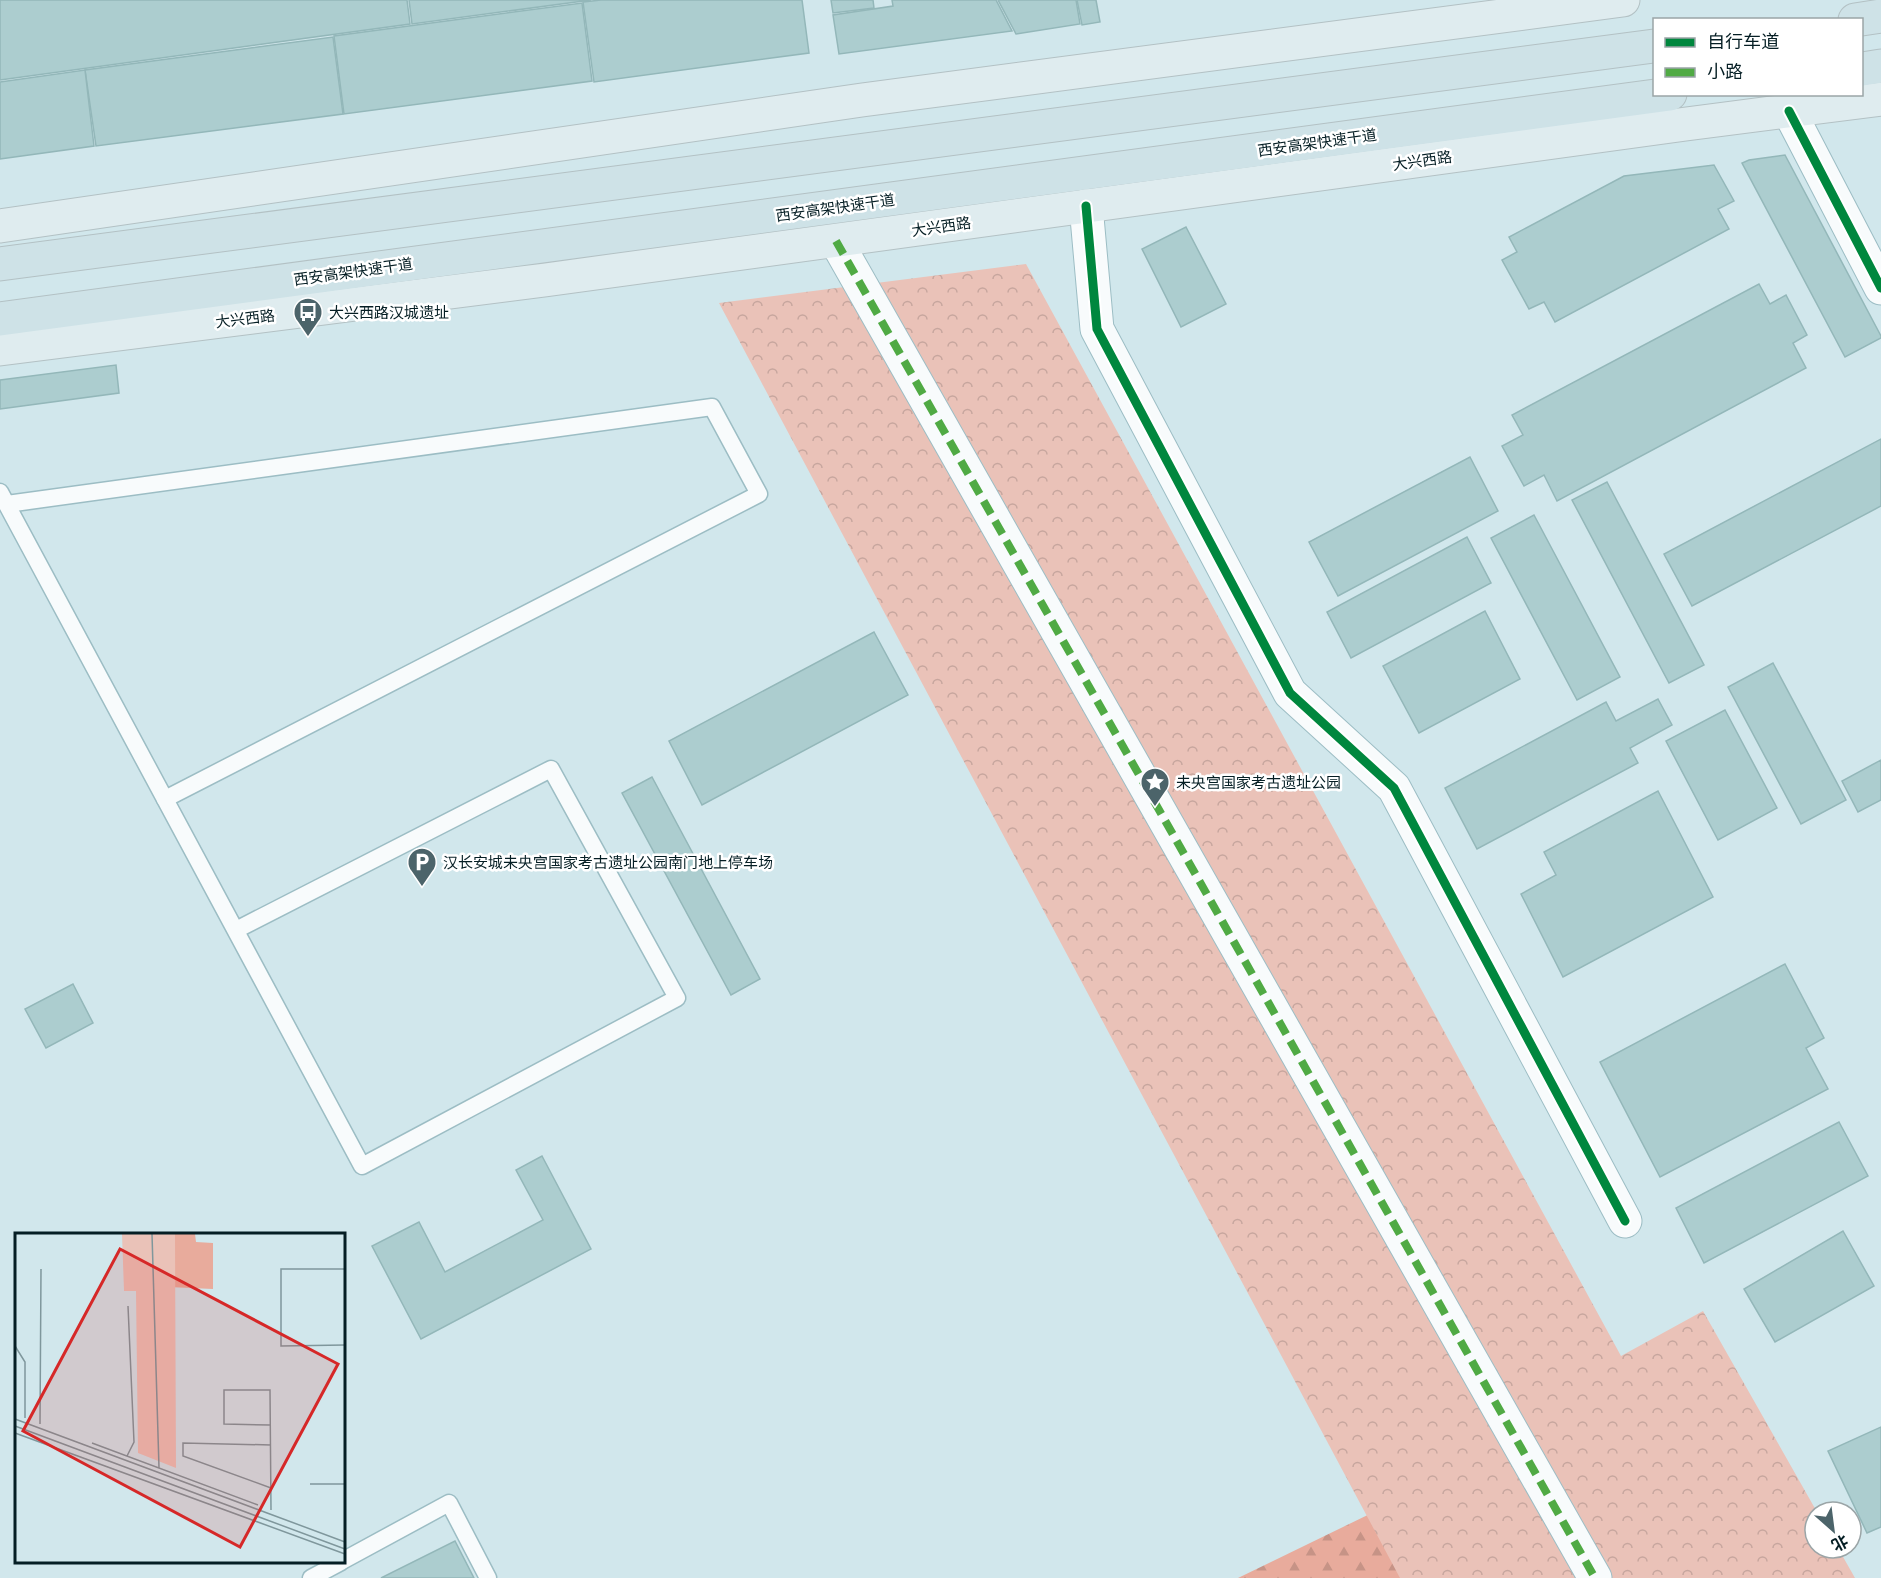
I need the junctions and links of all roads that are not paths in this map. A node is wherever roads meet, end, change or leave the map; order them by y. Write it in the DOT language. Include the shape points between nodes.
graph roads {
  1 [pos="1623,0"];
  2 [pos="1881,16"];
  3 [pos="1863,19"];
  4 [pos="1653,46"];
  5 [pos="1881,66"];
  6 [pos="1863,69"];
  7 [pos="1655,96"];
  8 [pos="1881,99"];
  9 [pos="1789,111"];
  10 [pos="1086,206"];
  11 [pos="0,226"];
  12 [pos="836,241"];
  13 [pos="0,264"];
  14 [pos="1881,288"];
  15 [pos="0,319"];
  16 [pos="0,349"];
  17 [pos="3,498"];
  18 [pos="165,799"];
  19 [pos="236,930"];
  20 [pos="1625,1221"];
  21 [pos="345,1559"];
  22 [pos="338,1563"];
  23 [pos="311,1578"];
  24 [pos="488,1578"];
  25 [pos="1595,1578"];
  1 -- 11 [label="main road" via="862,100"];
  2 -- 3 [label="highway"];
  4 -- 13 [label="highway"];
  5 -- 6 [label="highway"];
  7 -- 15 [label="highway, 西安高架快速干道"];
  8 -- 9 [label="main road, 大兴西路"];
  9 -- 10 [label="main road, 大兴西路"];
  9 -- 14 [label="street"];
  10 -- 12 [label="main road, 大兴西路"];
  10 -- 20 [label="street" via="1097,329 1290,693 1394,788"];
  12 -- 16 [label="main road, 大兴西路"];
  12 -- 25 [label="street"];
  17 -- 18 [label="lane"];
  17 -- 18 [label="lane" via="712,407 759,494"];
  18 -- 19 [label="lane"];
  19 -- 19 [label="lane" via="362,1166 677,998 551,769"];
  21 -- 24 [label="lane" via="448,1503"];
  22 -- 23 [label="lane"];
}
